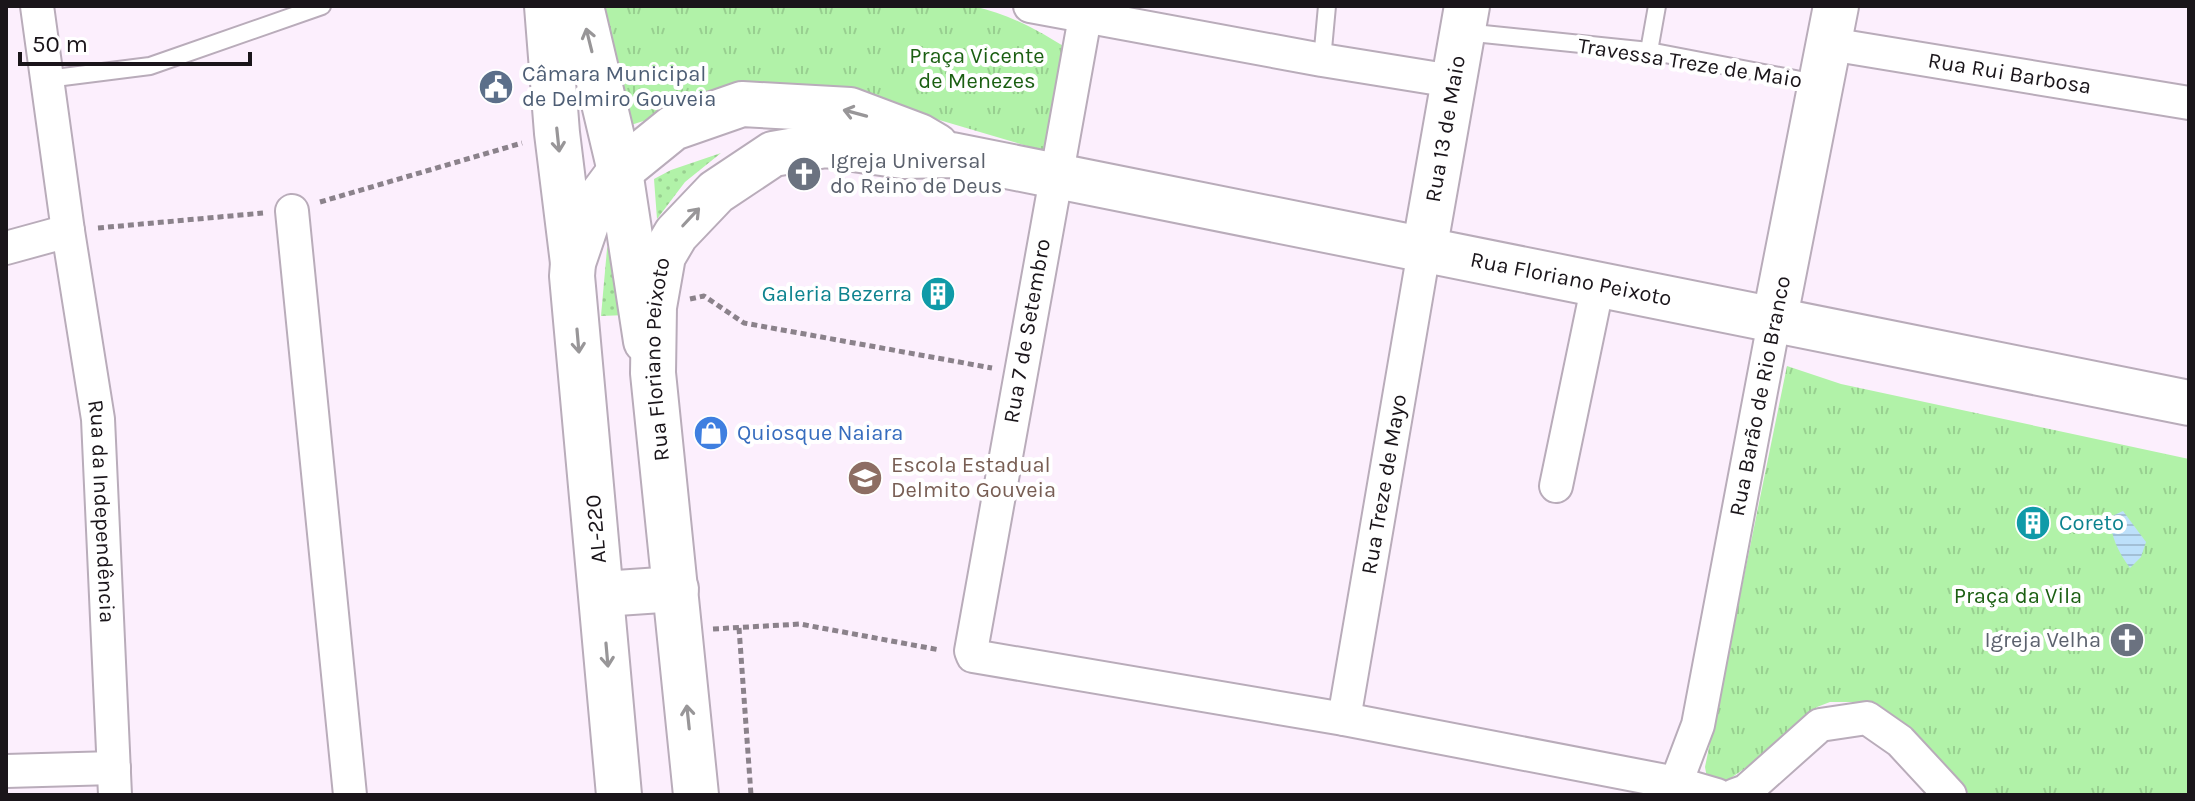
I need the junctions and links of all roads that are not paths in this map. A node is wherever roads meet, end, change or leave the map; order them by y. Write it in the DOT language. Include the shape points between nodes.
graph roads {
  1 [pos="37,6"];
  2 [pos="322,6"];
  3 [pos="547,6"];
  4 [pos="581,6"];
  5 [pos="1030,6"];
  6 [pos="1327,6"];
  7 [pos="1657,6"];
  8 [pos="1086,11"];
  9 [pos="1465,19"];
  10 [pos="1829,45"];
  11 [pos="1649,51"];
  12 [pos="1322,60"];
  13 [pos="47,79"];
  14 [pos="1452,81"];
  15 [pos="2189,103"];
  16 [pos="952,155"];
  17 [pos="620,171"];
  18 [pos="1055,176"];
  19 [pos="292,211"];
  20 [pos="68,231"];
  21 [pos="6,248"];
  22 [pos="1424,251"];
  23 [pos="573,263"];
  24 [pos="1598,284"];
  25 [pos="1775,317"];
  26 [pos="653,373"];
  27 [pos="2189,403"];
  28 [pos="1556,486"];
  29 [pos="676,589"];
  30 [pos="602,594"];
  31 [pos="1344,719"];
  32 [pos="6,771"];
  33 [pos="115,782"];
  34 [pos="1676,783"];
  35 [pos="350,795"];
  36 [pos="619,795"];
  37 [pos="696,795"];
  38 [pos="1717,795"];
  39 [pos="1735,795"];
  40 [pos="1950,795"];
  1 -- 13 [label="street, Rua da Independência"];
  2 -- 13 [label="lane" via="150,66"];
  3 -- 23 [label="main road, AL-220, one-way"];
  17 -- 4 [label="main road, one-way"];
  5 -- 8 [label="street"];
  6 -- 12 [label="lane"];
  7 -- 11 [label="lane"];
  8 -- 12 [label="street"];
  8 -- 18 [label="street, Rua 7 de Setembro"];
  9 -- 11 [label="lane, Travessa Treze de Maio"];
  9 -- 14 [label="main road, Rua 13 de Maio"];
  10 -- 11 [label="lane, Travessa Treze de Maio"];
  10 -- 15 [label="street, Rua Rui Barbosa"];
  10 -- 25 [label="main road, Rua Barão de Rio Branco"];
  12 -- 14 [label="street"];
  13 -- 20 [label="street, Rua da Independência"];
  14 -- 22 [label="main road, Rua 13 de Maio"];
  16 -- 17 [label="main road, Rua Floriano Peixoto / AL-220, one-way" via="919,136 850,110 742,104 673,128"];
  16 -- 18 [label="main road, Rua Floriano Peixoto"];
  26 -- 16 [label="main road, Rua Floriano Peixoto, one-way" via="654,307 663,256 676,234 716,192 773,154 825,145 903,156"];
  17 -- 23 [label="main road, Rua Floriano Peixoto / AL-220" via="591,210"];
  17 -- 26 [label="main road"];
  18 -- 22 [label="main road, Rua Floriano Peixoto"];
  18 -- 31 [label="street, Rua 7 de Setembro" via="973,656"];
  19 -- 35 [label="street"];
  20 -- 21 [label="street"];
  20 -- 33 [label="street, Rua da Independência" via="98,419"];
  22 -- 24 [label="main road, Rua Floriano Peixoto"];
  22 -- 31 [label="street, Rua Treze de Mayo"];
  23 -- 30 [label="main road, AL-220 / AL-220, one-way"];
  24 -- 25 [label="main road, Rua Floriano Peixoto"];
  24 -- 28 [label="street"];
  25 -- 27 [label="main road, Rua Floriano Peixoto"];
  25 -- 34 [label="street, Rua Barão de Rio Branco" via="1698,725"];
  26 -- 29 [label="main road, Rua Floriano Peixoto"];
  29 -- 30 [label="main road"];
  37 -- 29 [label="main road, Rua Floriano Peixoto, one-way"];
  30 -- 36 [label="main road, AL-220 / AL-220, one-way"];
  31 -- 34 [label="street"];
  32 -- 33 [label="street"];
  34 -- 38 [label="street"];
  39 -- 40 [label="street" via="1820,725 1867,718 1900,741"];
}
